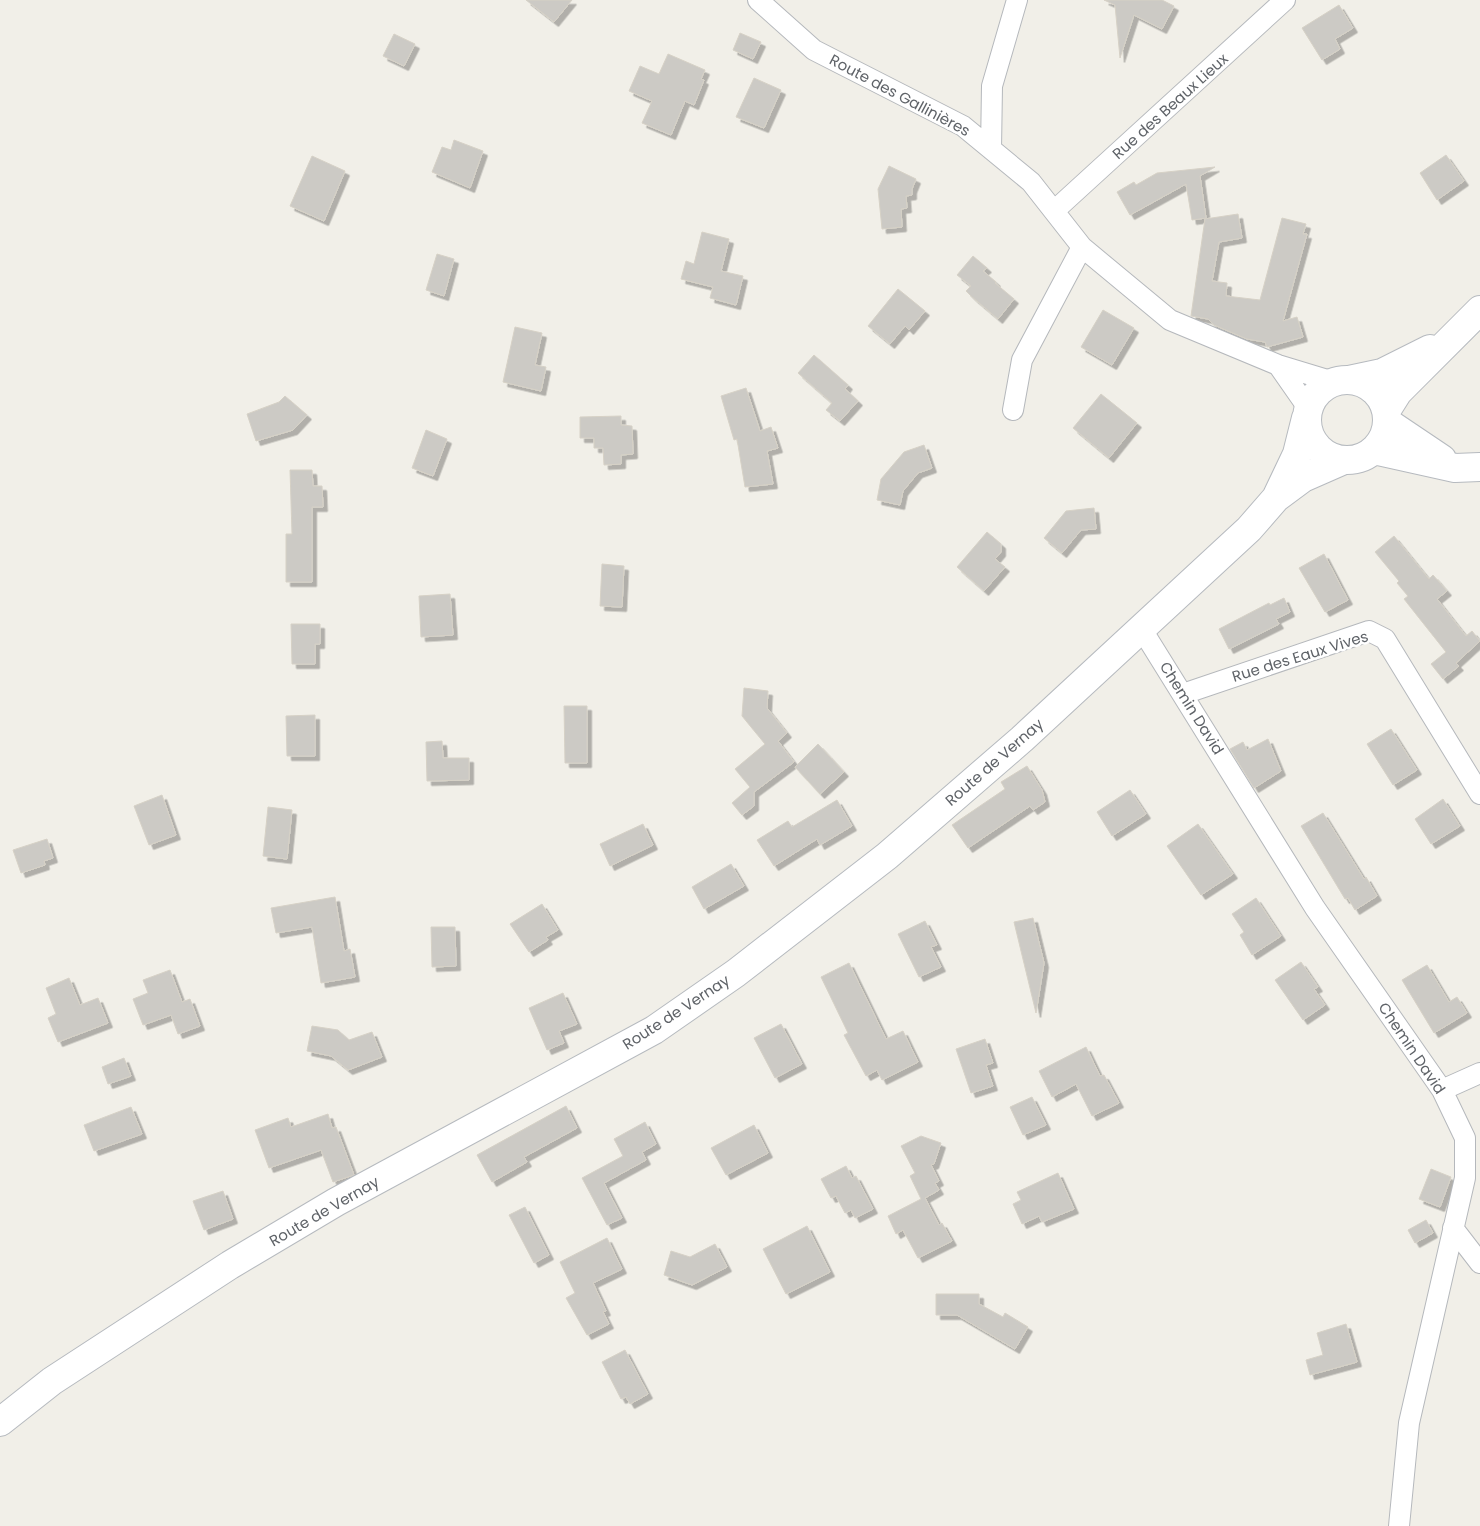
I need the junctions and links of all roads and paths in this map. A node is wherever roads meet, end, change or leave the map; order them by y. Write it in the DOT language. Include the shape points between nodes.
graph roads {
  1 [pos="758,0"];
  2 [pos="1017,0"];
  3 [pos="1286,0"];
  4 [pos="991,149"];
  5 [pos="1054,211"];
  6 [pos="1082,247"];
  7 [pos="1480,310"];
  8 [pos="1449,339"];
  9 [pos="1278,365"];
  10 [pos="1341,381"];
  11 [pos="1013,410"];
  12 [pos="1307,413"];
  13 [pos="1387,417"];
  14 [pos="1374,450"];
  15 [pos="1344,460"];
  16 [pos="1468,467"];
  17 [pos="1276,498"];
  18 [pos="1141,628"];
  19 [pos="1183,694"];
  20 [pos="1480,794"];
  21 [pos="1480,1073"];
  22 [pos="1442,1090"];
  23 [pos="1453,1228"];
  24 [pos="1480,1262"];
  25 [pos="0,1422"];
  26 [pos="1399,1526"];
  1 -- 4 [label="street, Route des Gallinières" via="814,50 963,126"];
  2 -- 4 [label="street" via="992,86"];
  3 -- 5 [label="street, Rue des Beaux Lieux"];
  4 -- 5 [label="street, Route des Gallinières" via="1031,182"];
  5 -- 6 [label="street, Route des Gallinières"];
  6 -- 9 [label="street, Route des Gallinières" via="1170,320"];
  6 -- 11 [label="street" via="1022,360"];
  7 -- 8 [label="street"];
  8 -- 10 [label="street" via="1382,373"];
  8 -- 13 [label="street" via="1398,392"];
  9 -- 10 [label="street, Route des Gallinières"];
  9 -- 12 [label="street"];
  10 -- 12 [label="street" via="1319,390"];
  10 -- 13 [label="street" via="1362,383 1373,389 1381,399"];
  12 -- 15 [label="street" via="1307,431 1313,442 1321,452"];
  12 -- 17 [label="street, Route de Vernay" via="1297,454"];
  13 -- 14 [label="street" via="1381,442"];
  13 -- 16 [label="street"];
  14 -- 15 [label="street" via="1355,460"];
  14 -- 16 [label="street"];
  15 -- 17 [label="street, Route de Vernay" via="1303,478"];
  17 -- 18 [label="street, Route de Vernay" via="1249,529"];
  18 -- 19 [label="street, Chemin David"];
  18 -- 25 [label="street, Route de Vernay" via="1022,739 887,856 714,989 654,1030 336,1202 230,1265 52,1381"];
  19 -- 20 [label="street, Rue des Eaux Vives" via="1369,631 1385,639"];
  19 -- 22 [label="street, Chemin David" via="1316,908"];
  21 -- 22 [label="street"];
  22 -- 23 [label="street, Chemin David" via="1465,1138 1465,1178"];
  23 -- 24 [label="street"];
  23 -- 26 [label="street, Chemin David" via="1409,1423"];
}
